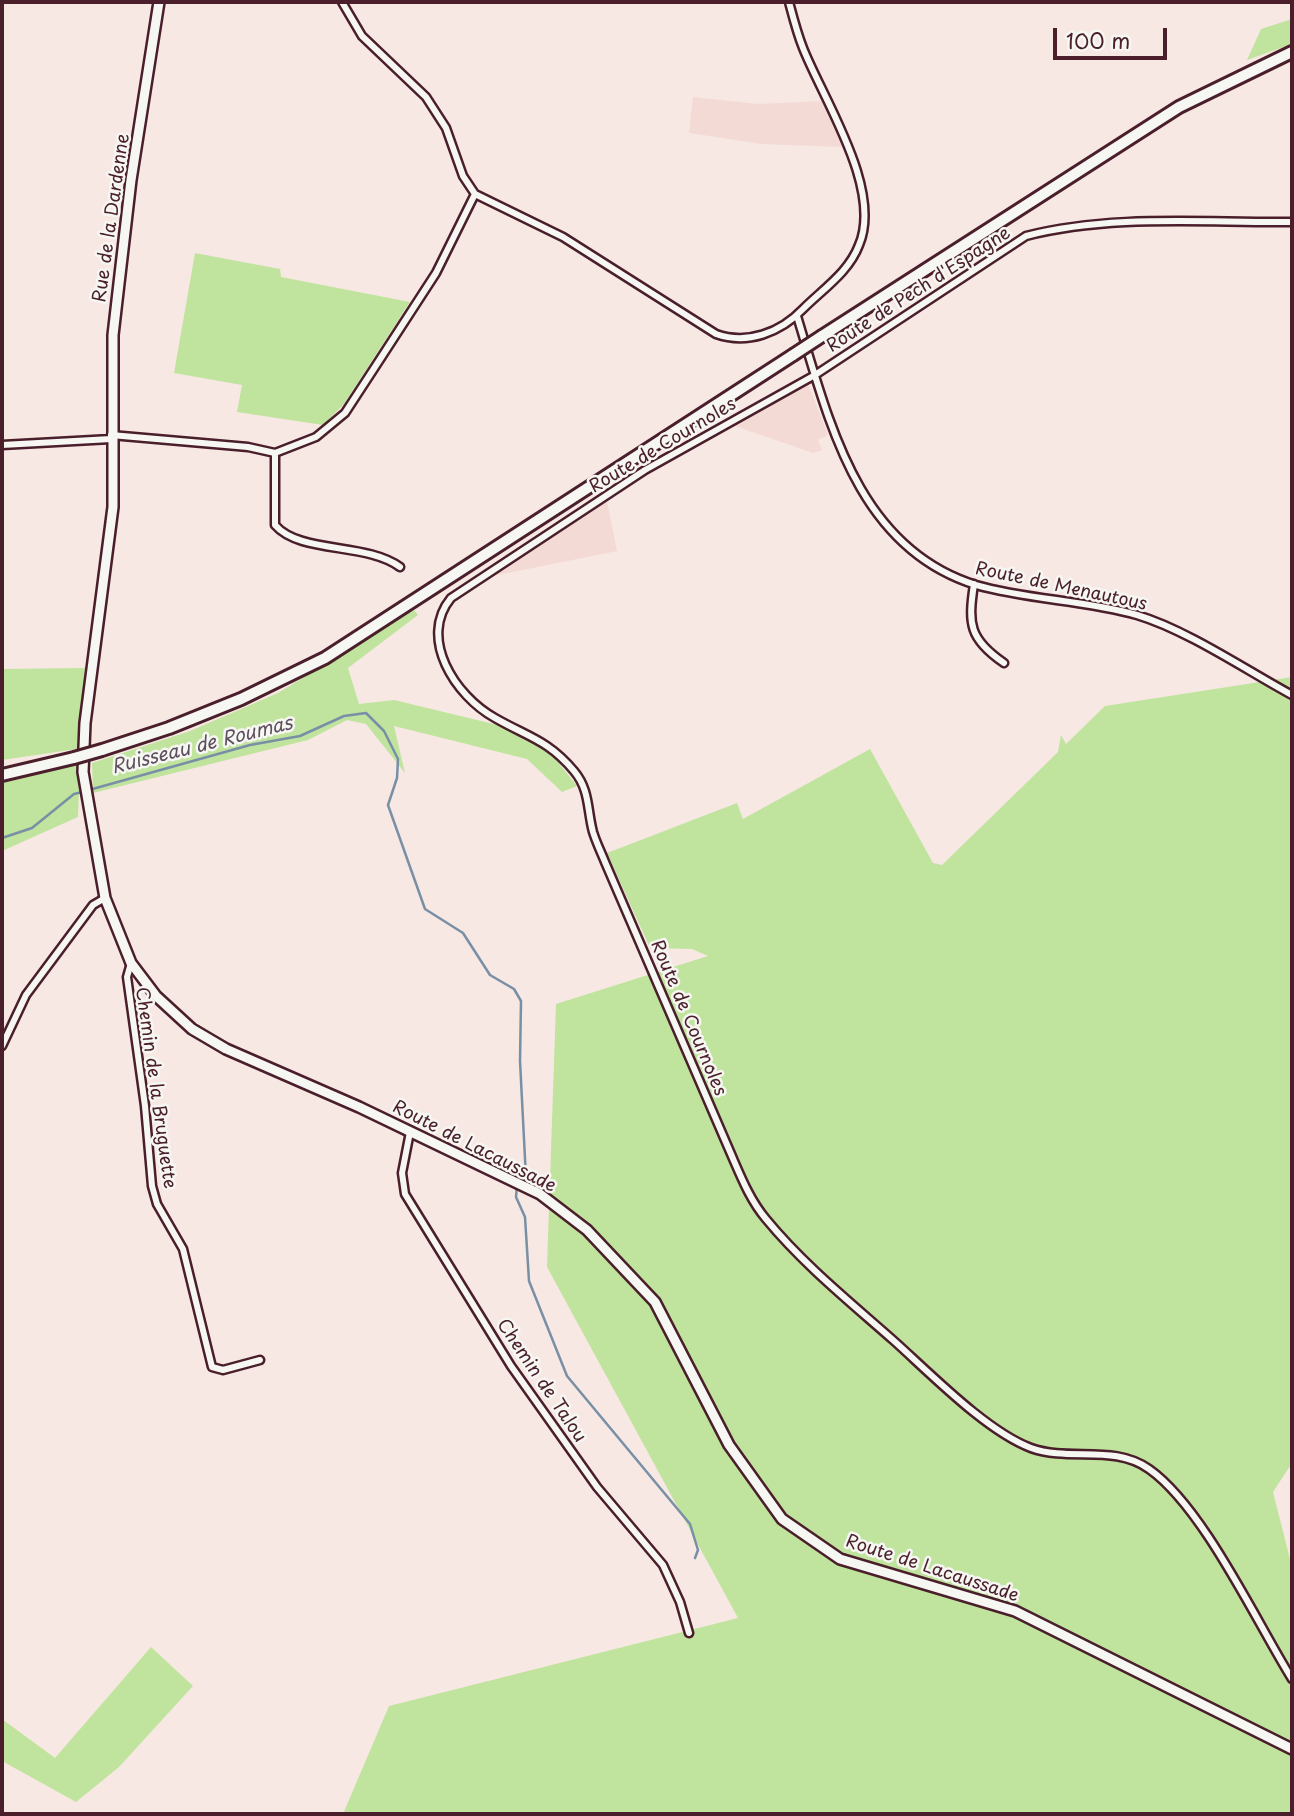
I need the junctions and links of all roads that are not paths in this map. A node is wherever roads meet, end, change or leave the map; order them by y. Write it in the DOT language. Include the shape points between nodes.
graph roads {
  1 [pos="159,2"];
  2 [pos="342,2"];
  3 [pos="789,2"];
  4 [pos="1292,52"];
  5 [pos="475,194"];
  6 [pos="1292,222"];
  7 [pos="797,316"];
  8 [pos="815,375"];
  9 [pos="111,437"];
  10 [pos="2,445"];
  11 [pos="275,453"];
  12 [pos="400,567"];
  13 [pos="974,584"];
  14 [pos="1004,663"];
  15 [pos="1292,695"];
  16 [pos="2,775"];
  17 [pos="105,898"];
  18 [pos="131,963"];
  19 [pos="2,1046"];
  20 [pos="411,1132"];
  21 [pos="260,1360"];
  22 [pos="689,1633"];
  23 [pos="1292,1679"];
  24 [pos="1292,1749"];
  1 -- 9 [label="street, Rue de la Dardenne" via="113,335"];
  2 -- 5 [label="street" via="362,36 426,97 446,128 463,176"];
  3 -- 7 [label="street" via="803,49 851,152 864,221 861,243 850,263"];
  4 -- 16 [label="main road, bridge" via="1179,107 325,657 169,728"];
  5 -- 7 [label="street" via="563,237 716,334 750,340"];
  5 -- 11 [label="street" via="436,273 345,413 316,437"];
  6 -- 8 [label="street, Route de Pech d'Espagne" via="1127,222 1026,236"];
  7 -- 8 [label="street, Route de Menautous"];
  8 -- 13 [label="street, Route de Menautous" via="832,433 855,483 879,519 908,549"];
  8 -- 23 [label="street, Route de Cournoles" via="645,470 451,598 436,627 446,666 485,711 546,743 585,785 593,830 605,862 731,1154 765,1218 956,1396 1014,1440 1048,1452 1130,1459 1166,1482 1206,1535"];
  9 -- 10 [label="street"];
  9 -- 11 [label="street"];
  9 -- 17 [label="street, Rue de la Dardenne" via="113,507 85,723 83,772"];
  11 -- 12 [label="street" via="275,525 282,533 376,553"];
  13 -- 14 [label="street" via="970,614 974,632"];
  13 -- 15 [label="street, Route de Menautous" via="1136,615"];
  17 -- 18 [label="street, Route de Lacaussade"];
  17 -- 19 [label="street" via="93,905 26,995"];
  18 -- 20 [label="street, Route de Lacaussade" via="156,996 192,1029 226,1049"];
  18 -- 21 [label="street, Chemin de la Bruguette" via="127,977 157,1204 186,1259 212,1367 223,1370"];
  20 -- 22 [label="street, Chemin de Talou" via="402,1173 405,1194 527,1388 597,1487 663,1565"];
  20 -- 24 [label="street, Route de Lacaussade" via="540,1194 587,1230 654,1303 729,1445 782,1519 840,1559 1016,1611"];
}
